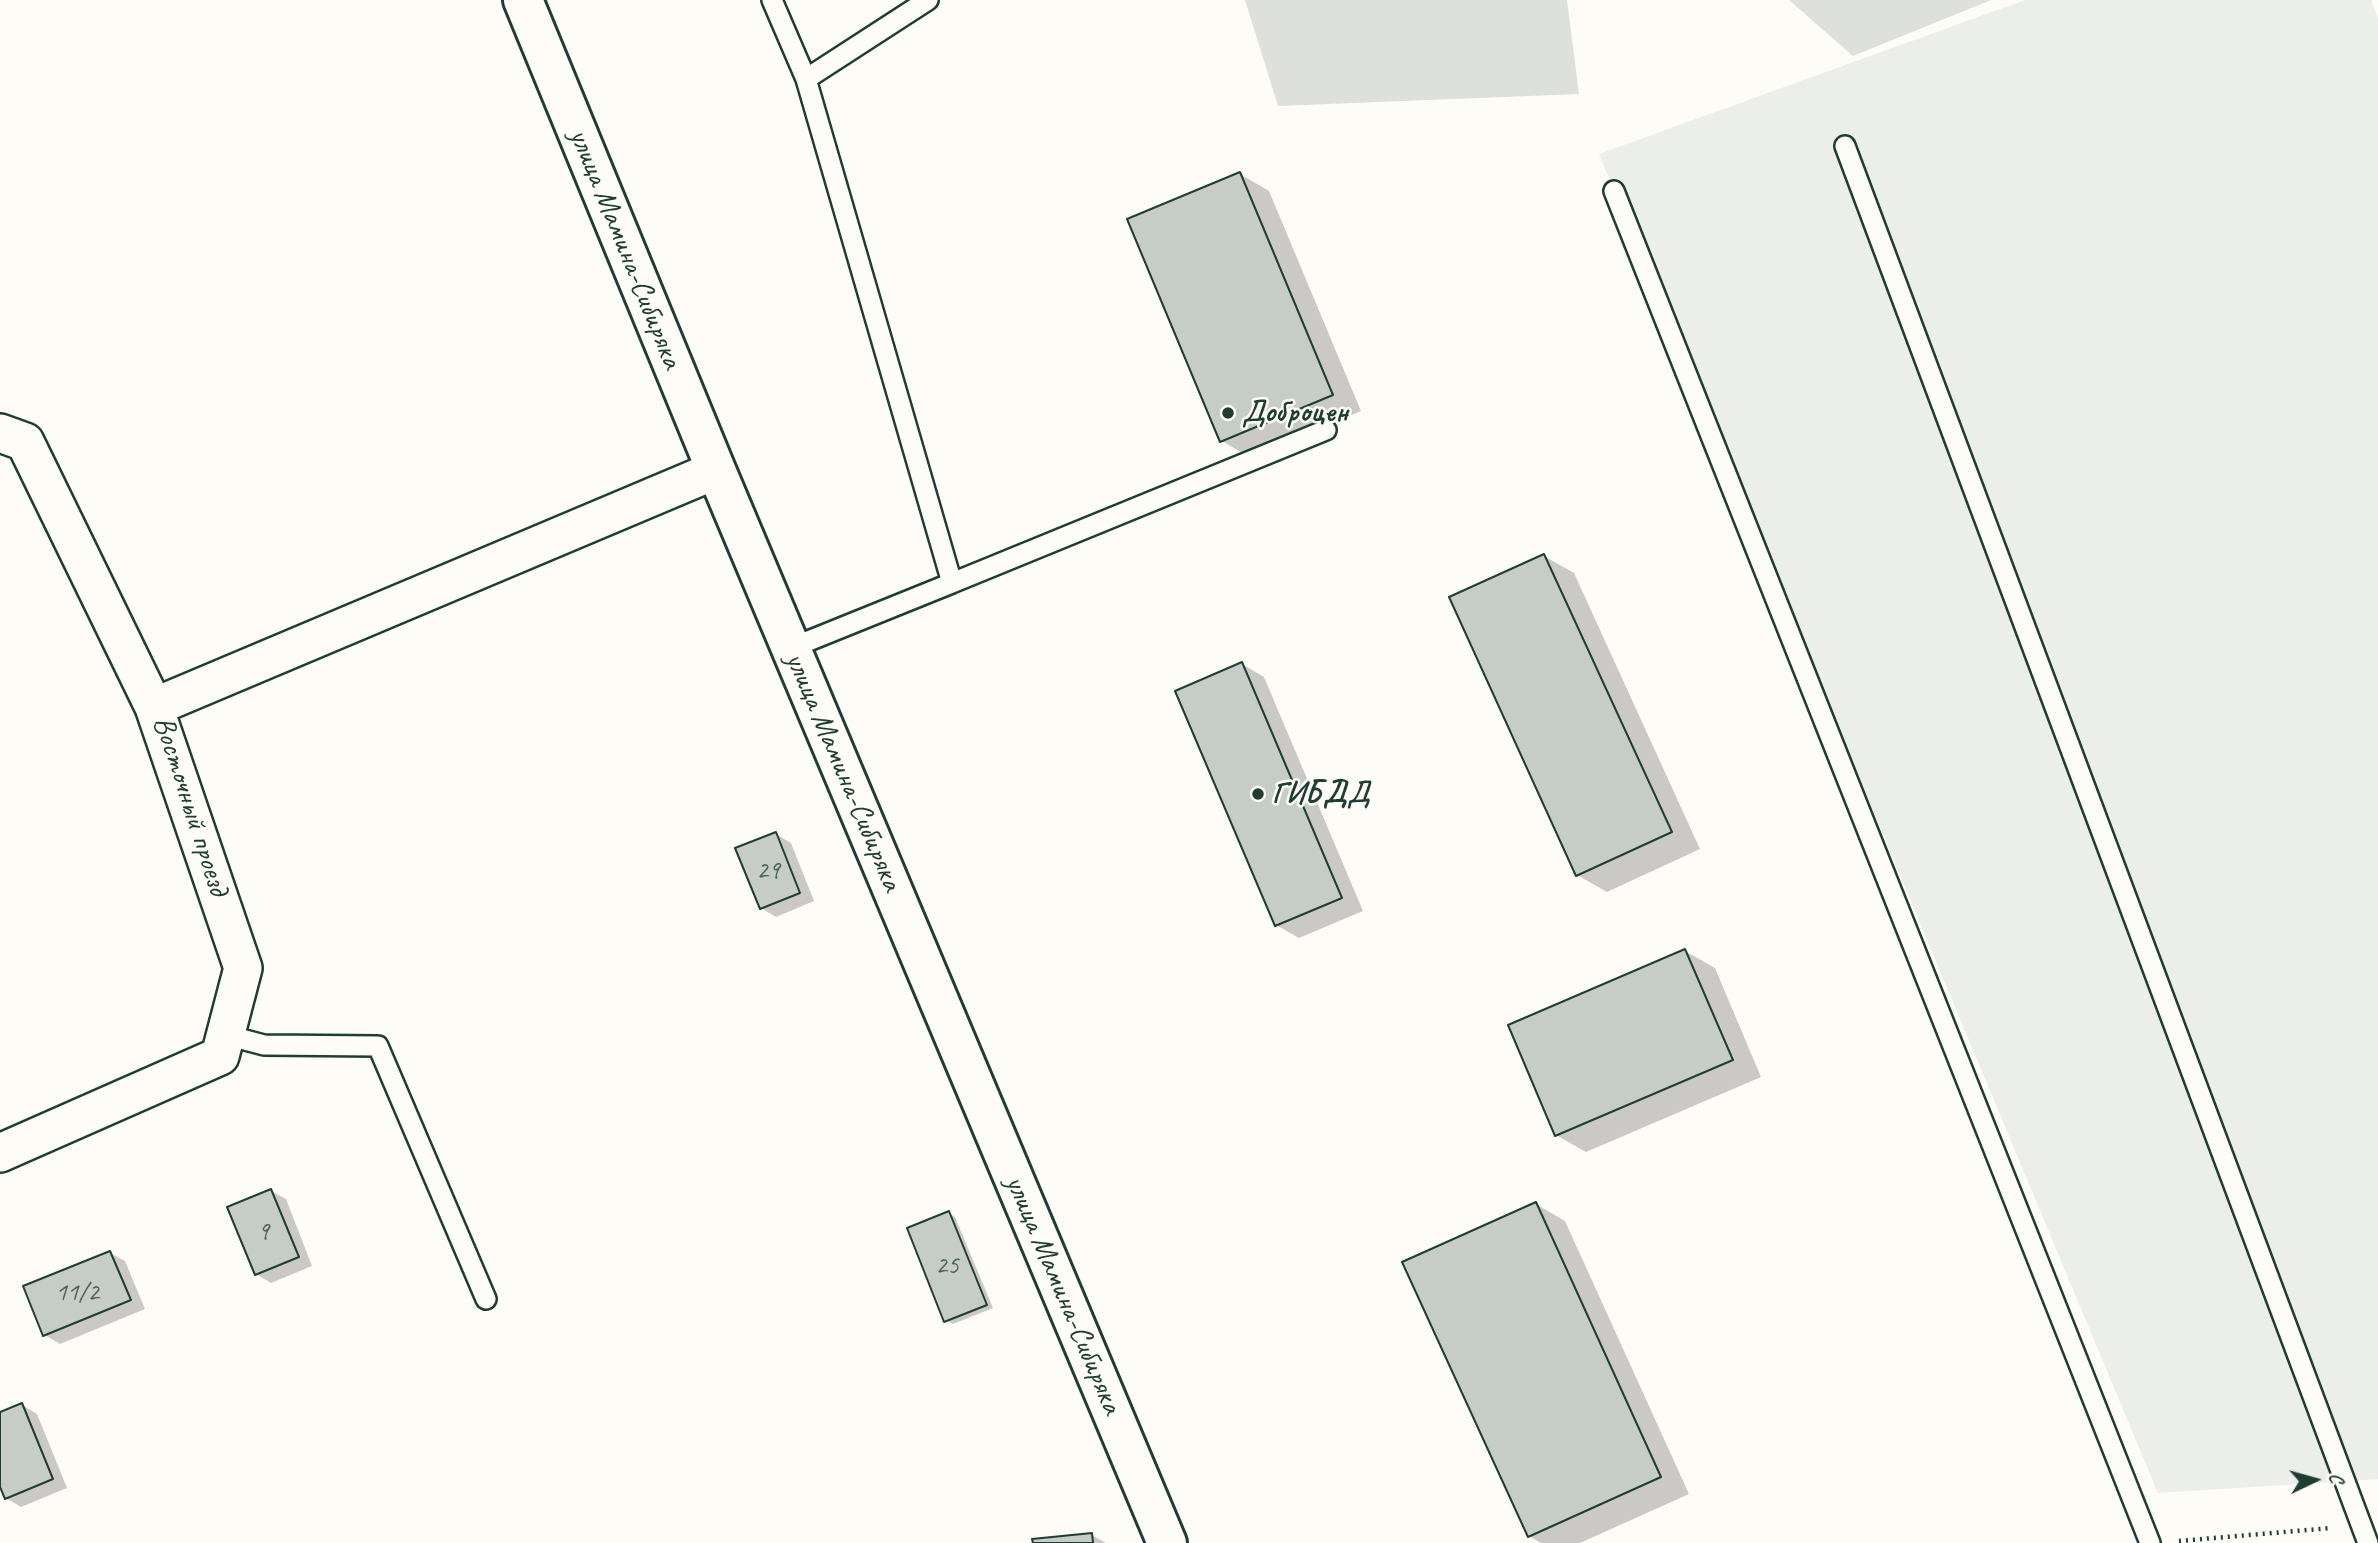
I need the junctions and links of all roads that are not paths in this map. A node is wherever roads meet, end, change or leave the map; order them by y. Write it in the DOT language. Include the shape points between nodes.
graph roads {
  1 [pos="523,0"];
  2 [pos="772,0"];
  3 [pos="928,0"];
  4 [pos="806,79"];
  5 [pos="1845,146"];
  6 [pos="1614,191"];
  7 [pos="1326,430"];
  8 [pos="0,433"];
  9 [pos="716,470"];
  10 [pos="952,583"];
  11 [pos="791,648"];
  12 [pos="154,707"];
  13 [pos="226,1035"];
  14 [pos="0,1153"];
  15 [pos="486,1299"];
  16 [pos="2365,1534"];
  17 [pos="1167,1543"];
  18 [pos="2150,1543"];
  1 -- 9 [label="main road, улица Мамина-Сибиряка"];
  2 -- 4 [label="lane"];
  3 -- 4 [label="lane"];
  4 -- 10 [label="lane"];
  5 -- 16 [label="lane"];
  6 -- 18 [label="lane"];
  7 -- 10 [label="lane"];
  8 -- 12 [label="street" via="25,442"];
  9 -- 11 [label="main road, улица Мамина-Сибиряка"];
  9 -- 12 [label="street, Восточный проезд"];
  10 -- 11 [label="lane"];
  11 -- 17 [label="main road, улица Мамина-Сибиряка"];
  12 -- 13 [label="street, Восточный проезд" via="243,968"];
  13 -- 14 [label="street, Восточный проезд" via="220,1056"];
  13 -- 15 [label="lane" via="264,1045 378,1046"];
}
